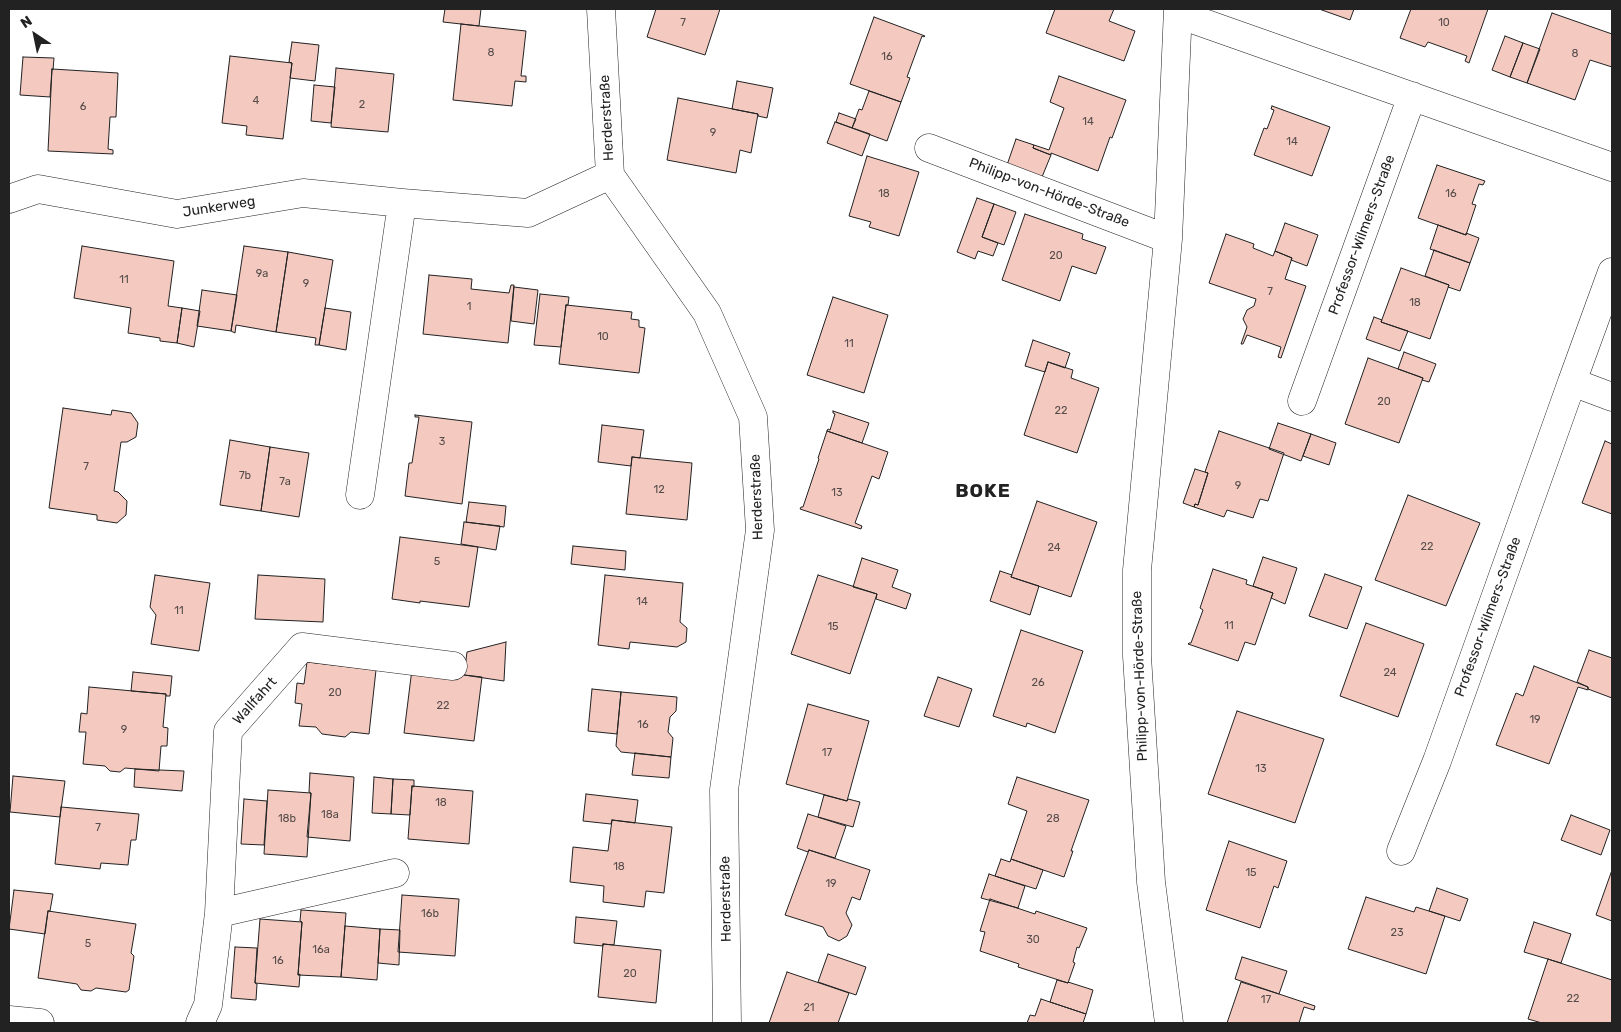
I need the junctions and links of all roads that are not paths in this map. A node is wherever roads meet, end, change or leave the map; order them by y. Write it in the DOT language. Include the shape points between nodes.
graph roads {
  1 [pos="601,9"];
  2 [pos="1178,12"];
  3 [pos="1412,96"];
  4 [pos="929,148"];
  5 [pos="1612,167"];
  6 [pos="610,175"];
  7 [pos="9,199"];
  8 [pos="402,204"];
  9 [pos="1168,239"];
  10 [pos="1612,272"];
  11 [pos="1572,382"];
  12 [pos="1612,397"];
  13 [pos="1302,401"];
  14 [pos="360,495"];
  15 [pos="453,666"];
  16 [pos="1401,851"];
  17 [pos="395,873"];
  18 [pos="219,913"];
  19 [pos="9,1020"];
  20 [pos="40,1023"];
  21 [pos="200,1023"];
  22 [pos="727,1023"];
  23 [pos="1169,1023"];
  1 -- 6 [label="street, Herderstraße"];
  2 -- 3 [label="street"];
  2 -- 9 [label="street, Philipp-von-Hörde-Straße"];
  3 -- 5 [label="street"];
  3 -- 13 [label="street, Professor-Wilmers-Straße"];
  4 -- 9 [label="street, Philipp-von-Hörde-Straße"];
  6 -- 8 [label="street, Junkerweg" via="528,213"];
  6 -- 22 [label="street, Herderstraße" via="706,313 753,416 760,530 724,790"];
  7 -- 8 [label="street, Junkerweg" via="38,189 178,214 302,193"];
  8 -- 14 [label="street"];
  9 -- 23 [label="street, Philipp-von-Hörde-Straße" via="1137,570 1137,656 1150,882"];
  10 -- 11 [label="street, Professor-Wilmers-Straße"];
  11 -- 12 [label="street"];
  11 -- 16 [label="street, Professor-Wilmers-Straße" via="1437,761"];
  15 -- 18 [label="street, Wallfahrt" via="302,647 228,731"];
  17 -- 18 [label="street"];
  18 -- 21 [label="street, Wallfahrt" via="208,1005"];
  19 -- 20 [label="street"];
}
